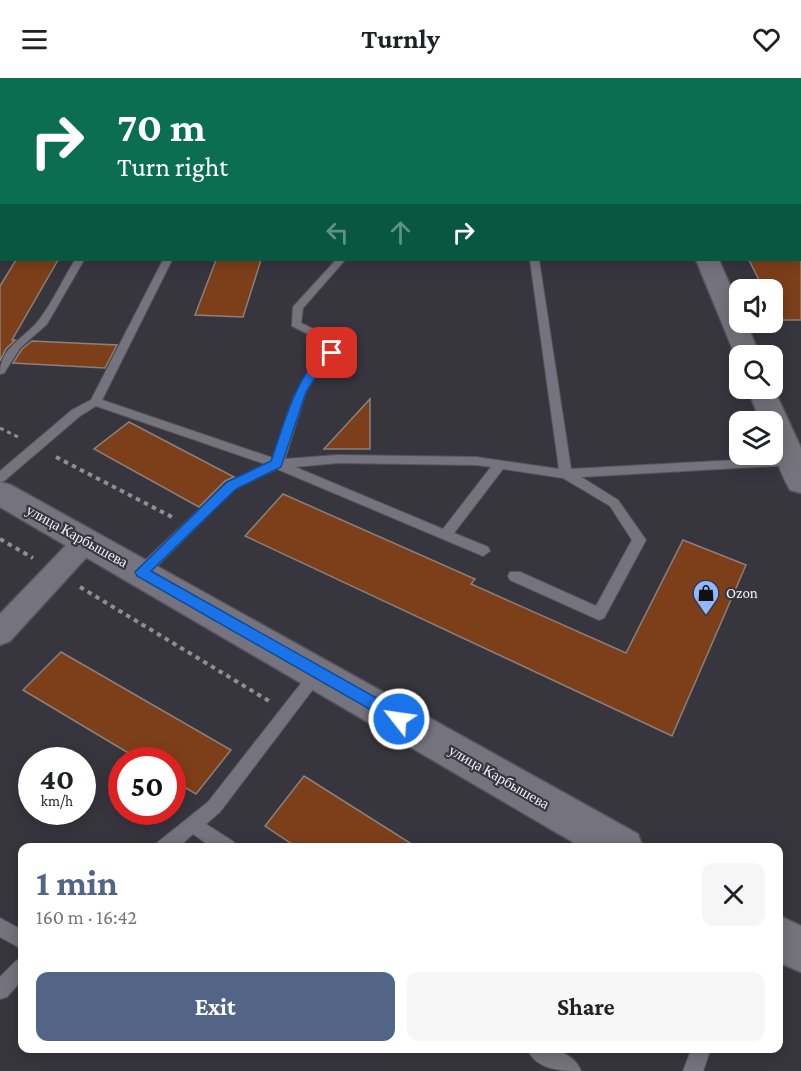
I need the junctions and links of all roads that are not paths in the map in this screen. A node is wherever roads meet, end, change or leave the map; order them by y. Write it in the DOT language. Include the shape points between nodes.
graph roads {
  1 [pos="78,261"];
  2 [pos="166,261"];
  3 [pos="340,261"];
  4 [pos="535,261"];
  5 [pos="707,261"];
  6 [pos="742,345"];
  7 [pos="0,371"];
  8 [pos="767,399"];
  9 [pos="95,402"];
  10 [pos="277,464"];
  11 [pos="500,464"];
  12 [pos="797,472"];
  13 [pos="566,474"];
  14 [pos="0,478"];
  15 [pos="0,493"];
  16 [pos="445,535"];
  17 [pos="86,541"];
  18 [pos="483,551"];
  19 [pos="142,572"];
  20 [pos="515,576"];
  21 [pos="0,633"];
  22 [pos="318,672"];
  23 [pos="192,824"];
  24 [pos="170,843"];
  25 [pos="220,843"];
  26 [pos="614,843"];
  27 [pos="0,927"];
  28 [pos="18,938"];
  29 [pos="783,940"];
  30 [pos="801,950"];
  31 [pos="18,971"];
  32 [pos="0,990"];
  33 [pos="544,1053"];
  34 [pos="700,1053"];
  35 [pos="571,1071"];
  36 [pos="693,1071"];
  1 -- 7 [label="lane" via="43,322 16,346"];
  2 -- 9 [label="lane"];
  3 -- 10 [label="lane" via="298,307 296,324 324,338 332,353 300,392"];
  4 -- 13 [label="lane"];
  5 -- 6 [label="main road"];
  8 -- 12 [label="main road"];
  9 -- 10 [label="lane"];
  9 -- 14 [label="lane" via="76,413"];
  10 -- 11 [label="lane" via="338,459"];
  10 -- 16 [label="lane"];
  10 -- 19 [label="lane" via="231,486"];
  11 -- 13 [label="lane"];
  11 -- 16 [label="lane"];
  12 -- 13 [label="lane"];
  13 -- 20 [label="lane" via="614,503 639,540 599,614"];
  15 -- 17 [label="main road, улица Карбышева"];
  16 -- 18 [label="lane"];
  17 -- 19 [label="main road, улица Карбышева"];
  17 -- 21 [label="street"];
  19 -- 22 [label="main road, улица Карбышева"];
  22 -- 23 [label="lane" via="214,807"];
  22 -- 26 [label="main road, улица Карбышева"];
  23 -- 24 [label="lane"];
  23 -- 25 [label="lane"];
  27 -- 28 [label="lane"];
  29 -- 30 [label="main road"];
  31 -- 32 [label="lane"];
  33 -- 35 [label="lane"];
  34 -- 36 [label="lane"];
}
